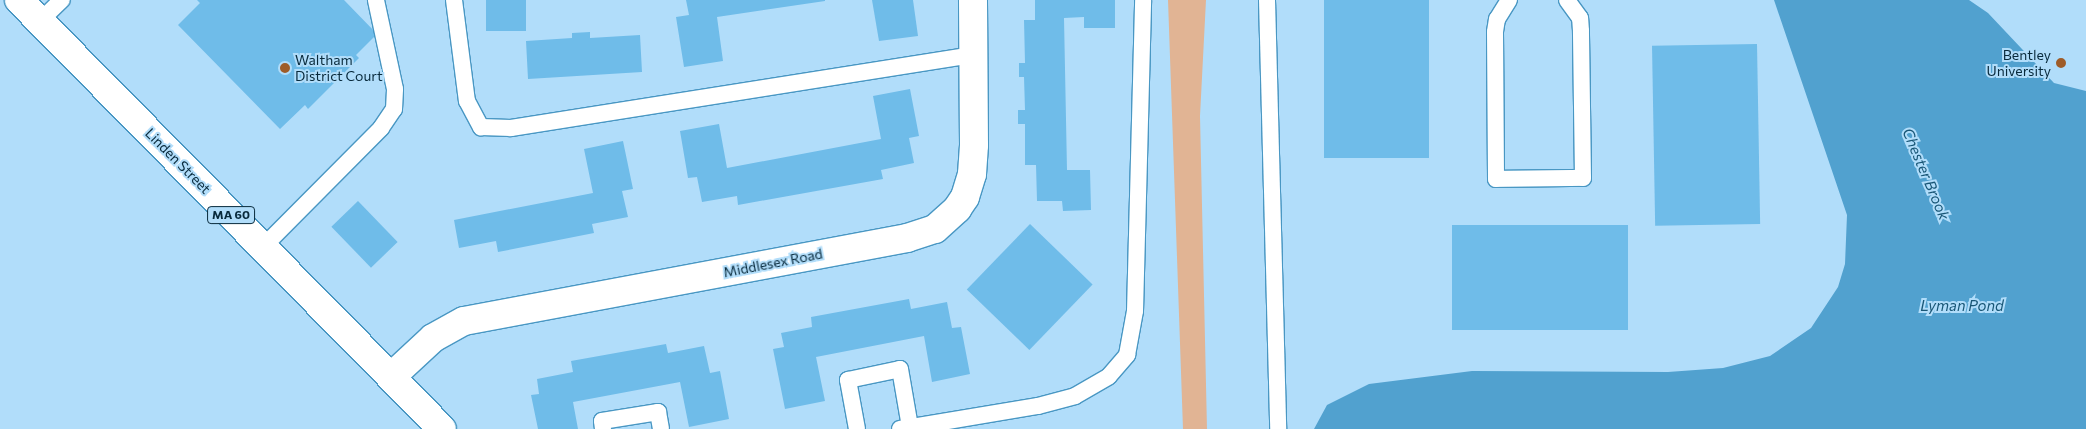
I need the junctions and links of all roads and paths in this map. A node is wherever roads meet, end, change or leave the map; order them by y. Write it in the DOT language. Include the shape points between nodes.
graph roads {
  1 [pos="20,0"];
  2 [pos="62,0"];
  3 [pos="376,0"];
  4 [pos="454,0"];
  5 [pos="972,0"];
  6 [pos="1143,0"];
  7 [pos="1267,0"];
  8 [pos="1509,0"];
  9 [pos="1567,0"];
  10 [pos="40,21"];
  11 [pos="973,55"];
  12 [pos="263,248"];
  13 [pos="391,377"];
  14 [pos="905,428"];
  15 [pos="442,429"];
  16 [pos="603,429"];
  17 [pos="661,429"];
  18 [pos="857,429"];
  19 [pos="1278,429"];
  1 -- 10 [label="street, Linden Street / MA 60"];
  2 -- 10 [label="lane"];
  3 -- 12 [label="lane" via="395,89 394,109 381,128"];
  4 -- 11 [label="lane" via="467,101 481,127 511,128"];
  5 -- 11 [label="street, Middlesex Road"];
  6 -- 14 [label="lane" via="1135,311 1127,355 1109,376 1075,396 1038,406"];
  7 -- 19 [label="lane"];
  8 -- 9 [label="lane" via="1497,18 1495,32 1496,179 1583,178 1580,18"];
  10 -- 12 [label="street, Linden Street / MA 60"];
  11 -- 13 [label="street, Middlesex Road" via="972,174 957,209 935,229 907,238 464,322 432,338"];
  12 -- 13 [label="street, Linden Street / MA 60"];
  13 -- 15 [label="street, Linden Street / MA 60"];
  14 -- 18 [label="lane" via="900,370 848,380"];
  16 -- 17 [label="lane" via="602,421 658,412"];
}
